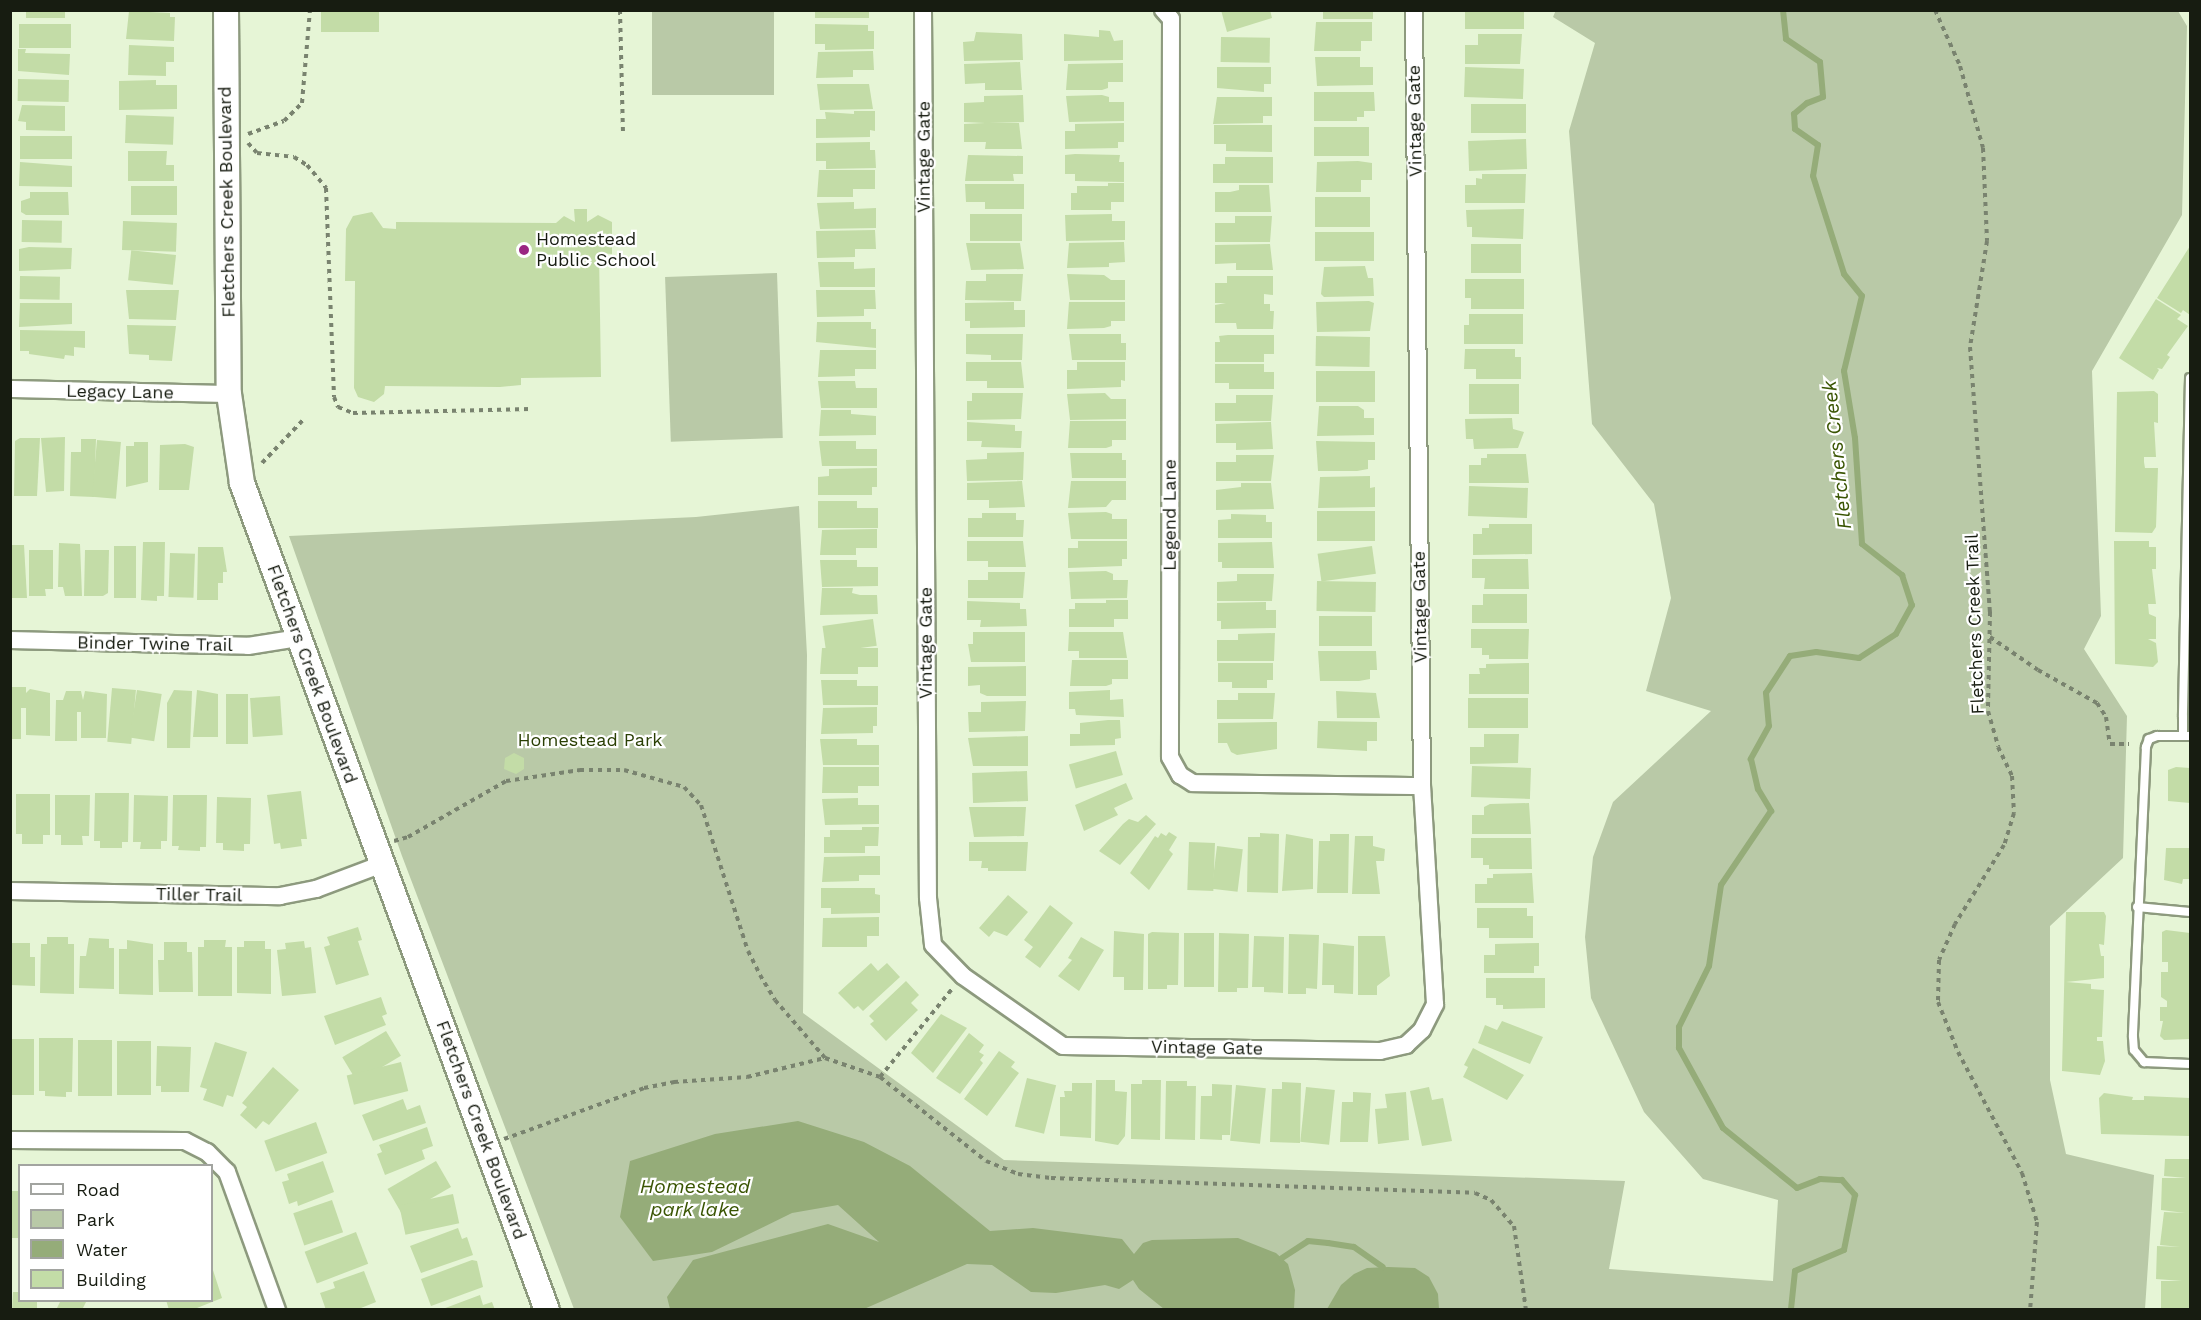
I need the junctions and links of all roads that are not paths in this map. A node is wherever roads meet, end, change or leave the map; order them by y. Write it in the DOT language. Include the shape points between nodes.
graph roads {
  1 [pos="226,10"];
  2 [pos="923,10"];
  3 [pos="1163,10"];
  4 [pos="1414,10"];
  5 [pos="2190,378"];
  6 [pos="10,389"];
  7 [pos="229,394"];
  8 [pos="298,638"];
  9 [pos="10,640"];
  10 [pos="2187,736"];
  11 [pos="1422,786"];
  12 [pos="382,864"];
  13 [pos="10,891"];
  14 [pos="2137,907"];
  15 [pos="2190,912"];
  16 [pos="2190,1064"];
  17 [pos="10,1140"];
  18 [pos="277,1310"];
  19 [pos="547,1310"];
  1 -- 7 [label="street, Fletchers Creek Boulevard"];
  2 -- 11 [label="street, Vintage Gate" via="928,898 933,945 963,976 1063,1046 1380,1051 1406,1045 1422,1030 1435,1004"];
  3 -- 11 [label="street, Legend Lane" via="1171,20 1170,757 1179,775 1193,783"];
  4 -- 11 [label="street, Vintage Gate"];
  5 -- 10 [label="lane"];
  6 -- 7 [label="street, Legacy Lane"];
  7 -- 8 [label="street, Fletchers Creek Boulevard" via="242,483"];
  8 -- 9 [label="street, Binder Twine Trail" via="248,646"];
  8 -- 12 [label="street, Fletchers Creek Boulevard"];
  10 -- 14 [label="lane" via="2157,736 2145,747"];
  12 -- 13 [label="street, Tiller Trail" via="316,890 280,896"];
  12 -- 19 [label="street, Fletchers Creek Boulevard"];
  14 -- 15 [label="lane"];
  14 -- 16 [label="lane" via="2134,1050 2144,1062"];
  17 -- 18 [label="street" via="185,1141 207,1152 228,1173"];
}
